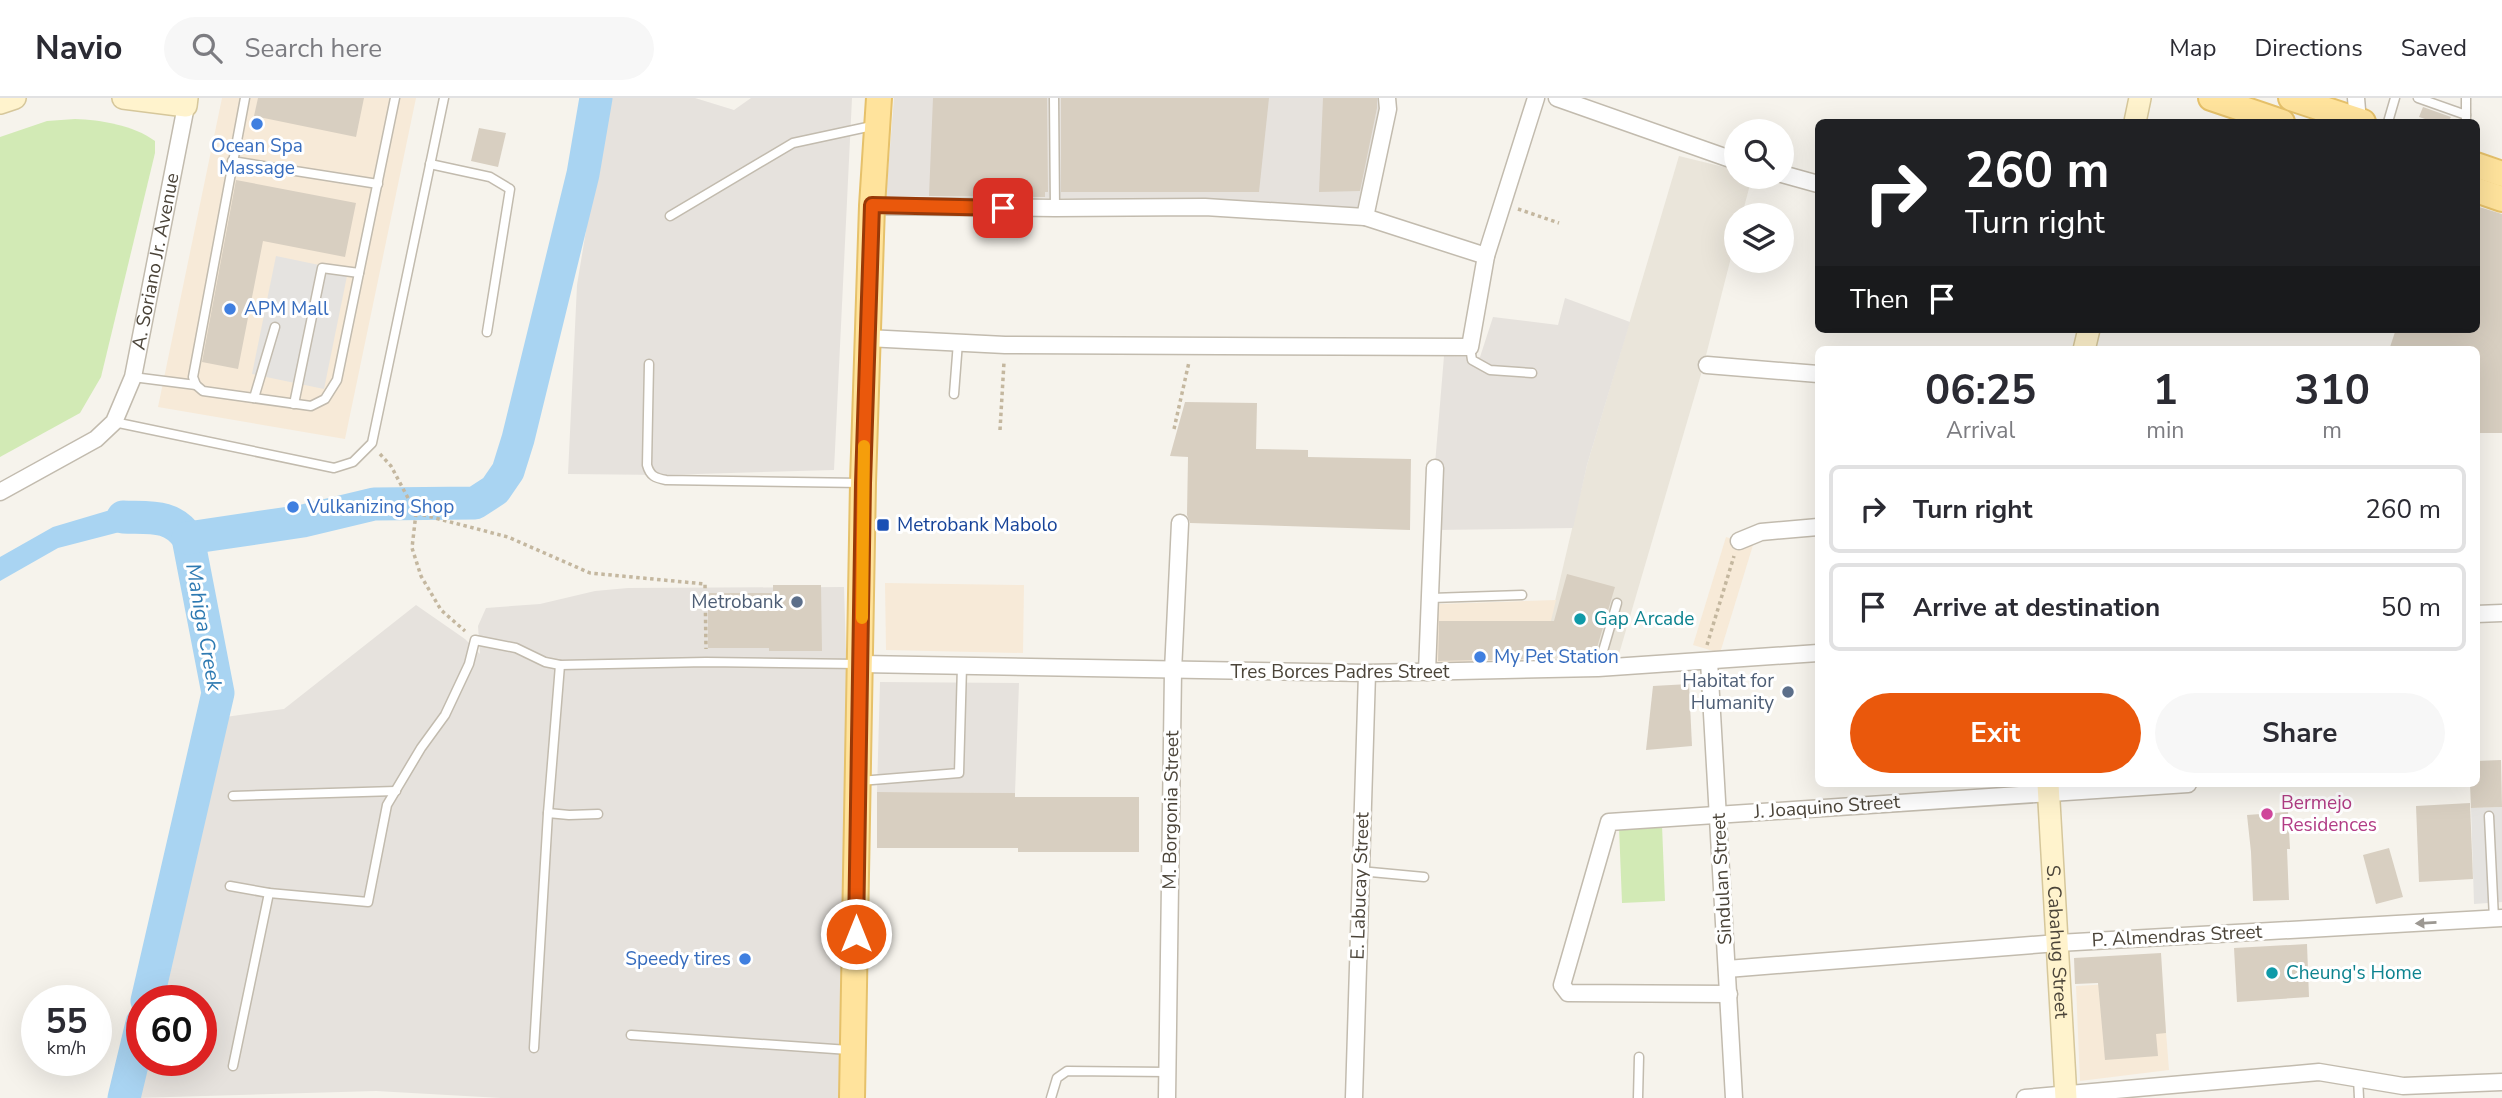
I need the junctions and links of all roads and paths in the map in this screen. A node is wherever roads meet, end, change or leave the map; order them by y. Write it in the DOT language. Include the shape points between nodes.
graph roads {
  1 [pos="15,98"];
  2 [pos="123,98"];
  3 [pos="245,98"];
  4 [pos="395,98"];
  5 [pos="444,98"];
  6 [pos="879,98"];
  7 [pos="1054,98"];
  8 [pos="1387,98"];
  9 [pos="1536,98"];
  10 [pos="1557,98"];
  11 [pos="2140,98"];
  12 [pos="2211,98"];
  13 [pos="2291,98"];
  14 [pos="2395,98"];
  15 [pos="2418,98"];
  16 [pos="2466,98"];
  17 [pos="187,102"];
  18 [pos="0,103"];
  19 [pos="2358,116"];
  20 [pos="2136,119"];
  21 [pos="2273,119"];
  22 [pos="2389,119"];
  23 [pos="2466,119"];
  24 [pos="876,125"];
  25 [pos="1724,157"];
  26 [pos="233,161"];
  27 [pos="430,164"];
  28 [pos="1794,177"];
  29 [pos="1815,183"];
  30 [pos="378,184"];
  31 [pos="2480,191"];
  32 [pos="2502,199"];
  33 [pos="1503,204"];
  34 [pos="872,205"];
  35 [pos="1055,208"];
  36 [pos="670,216"];
  37 [pos="1365,217"];
  38 [pos="1559,223"];
  39 [pos="1486,256"];
  40 [pos="359,273"];
  41 [pos="275,327"];
  42 [pos="487,332"];
  43 [pos="867,338"];
  44 [pos="958,342"];
  45 [pos="1006,345"];
  46 [pos="1192,346"];
  47 [pos="1470,347"];
  48 [pos="649,364"];
  49 [pos="1707,365"];
  50 [pos="1532,373"];
  51 [pos="1815,374"];
  52 [pos="133,377"];
  53 [pos="196,386"];
  54 [pos="954,394"];
  55 [pos="254,398"];
  56 [pos="294,404"];
  57 [pos="114,422"];
  58 [pos="1174,429"];
  59 [pos="1000,430"];
  60 [pos="372,443"];
  61 [pos="1436,468"];
  62 [pos="863,483"];
  63 [pos="0,492"];
  64 [pos="416,513"];
  65 [pos="1180,523"];
  66 [pos="1815,527"];
  67 [pos="1739,541"];
  68 [pos="1522,595"];
  69 [pos="1431,598"];
  70 [pos="1617,603"];
  71 [pos="2502,613"];
  72 [pos="2480,614"];
  73 [pos="475,640"];
  74 [pos="1815,653"];
  75 [pos="1709,661"];
  76 [pos="706,662"];
  77 [pos="861,664"];
  78 [pos="560,665"];
  79 [pos="962,666"];
  80 [pos="1598,668"];
  81 [pos="1173,671"];
  82 [pos="1367,673"];
  83 [pos="1427,673"];
  84 [pos="857,781"];
  85 [pos="2083,787"];
  86 [pos="2048,788"];
  87 [pos="396,791"];
  88 [pos="233,796"];
  89 [pos="548,813"];
  90 [pos="598,814"];
  91 [pos="1718,814"];
  92 [pos="2489,816"];
  93 [pos="1360,871"];
  94 [pos="1423,877"];
  95 [pos="230,887"];
  96 [pos="269,893"];
  97 [pos="2498,919"];
  98 [pos="2058,943"];
  99 [pos="1727,969"];
  100 [pos="1729,994"];
  101 [pos="631,1035"];
  102 [pos="534,1048"];
  103 [pos="852,1050"];
  104 [pos="1639,1057"];
  105 [pos="233,1066"];
  106 [pos="1168,1072"];
  107 [pos="2358,1077"];
  108 [pos="2502,1082"];
  109 [pos="2451,1091"];
  110 [pos="2066,1096"];
  111 [pos="852,1098"];
  112 [pos="1051,1098"];
  113 [pos="1167,1098"];
  114 [pos="1354,1098"];
  115 [pos="1637,1098"];
  116 [pos="1734,1098"];
  117 [pos="2025,1098"];
  118 [pos="2359,1098"];
  1 -- 18 [label="street"];
  2 -- 17 [label="street"];
  3 -- 26 [label="lane"];
  4 -- 30 [label="lane"];
  5 -- 27 [label="lane"];
  6 -- 24 [label="main road"];
  7 -- 35 [label="lane"];
  8 -- 37 [label="street"];
  9 -- 33 [label="street"];
  10 -- 25 [label="street"];
  11 -- 20 [label="street"];
  12 -- 21 [label="main road"];
  13 -- 19 [label="main road"];
  14 -- 22 [label="lane"];
  15 -- 23 [label="lane"];
  16 -- 23 [label="lane"];
  17 -- 52 [label="street, A. Soriano Jr. Avenue"];
  24 -- 34 [label="main road"];
  24 -- 36 [label="lane" via="793,143"];
  26 -- 30 [label="lane"];
  26 -- 53 [label="lane" via="193,377"];
  27 -- 42 [label="lane" via="490,177 510,189"];
  27 -- 60 [label="lane"];
  28 -- 29 [label="street"];
  30 -- 40 [label="lane"];
  31 -- 32 [label="main road"];
  33 -- 38 [label="path"];
  33 -- 39 [label="street"];
  34 -- 35 [label="street"];
  34 -- 43 [label="main road"];
  35 -- 37 [label="street" via="1205,207"];
  37 -- 39 [label="street"];
  39 -- 47 [label="street"];
  40 -- 56 [label="lane" via="337,380 325,399 311,406"];
  40 -- 56 [label="lane" via="322,268"];
  41 -- 55 [label="lane"];
  43 -- 44 [label="street"];
  43 -- 62 [label="main road"];
  44 -- 45 [label="street"];
  44 -- 54 [label="lane"];
  45 -- 46 [label="street"];
  45 -- 59 [label="path"];
  46 -- 47 [label="street"];
  46 -- 58 [label="path"];
  47 -- 50 [label="lane" via="1472,360 1490,370"];
  48 -- 62 [label="lane" via="647,465 654,477"];
  49 -- 51 [label="street"];
  52 -- 53 [label="lane"];
  52 -- 57 [label="street, A. Soriano Jr. Avenue"];
  53 -- 55 [label="lane"];
  55 -- 56 [label="lane"];
  57 -- 60 [label="lane" via="334,468 353,462"];
  57 -- 63 [label="street" via="96,439"];
  60 -- 64 [label="path" via="391,466"];
  61 -- 69 [label="street"];
  62 -- 77 [label="main road"];
  64 -- 73 [label="path" via="412,548 421,576 441,610"];
  64 -- 76 [label="path" via="508,537 590,573 705,584"];
  65 -- 81 [label="street, M. Borgonia Street"];
  66 -- 67 [label="street" via="1761,532"];
  67 -- 75 [label="path" via="1706,649"];
  68 -- 69 [label="lane"];
  69 -- 83 [label="street"];
  70 -- 80 [label="lane"];
  71 -- 72 [label="street"];
  73 -- 78 [label="lane" via="516,648"];
  73 -- 87 [label="lane" via="445,715"];
  74 -- 75 [label="street, Tres Borces Padres Street"];
  75 -- 80 [label="street, Tres Borces Padres Street"];
  75 -- 91 [label="street, Sindulan Street"];
  76 -- 77 [label="lane"];
  76 -- 78 [label="lane"];
  77 -- 79 [label="street, Tres Borces Padres Street"];
  77 -- 84 [label="main road"];
  78 -- 89 [label="lane"];
  79 -- 81 [label="street, Tres Borces Padres Street"];
  79 -- 84 [label="lane" via="959,773"];
  80 -- 83 [label="street, Tres Borces Padres Street"];
  81 -- 82 [label="street, Tres Borces Padres Street"];
  81 -- 106 [label="street, M. Borgonia Street"];
  82 -- 83 [label="street, Tres Borces Padres Street"];
  82 -- 93 [label="street, E. Labucay Street"];
  84 -- 103 [label="main road"];
  85 -- 86 [label="street, J. Joaquino Street"];
  86 -- 91 [label="street, J. Joaquino Street"];
  86 -- 98 [label="street, S. Cabahug Street"];
  87 -- 88 [label="lane"];
  87 -- 96 [label="lane" via="387,805 368,902"];
  89 -- 90 [label="lane"];
  89 -- 102 [label="lane"];
  91 -- 99 [label="street, Sindulan Street"];
  91 -- 100 [label="street, J. Joaquino Street" via="1609,822 1562,985 1567,993"];
  92 -- 97 [label="lane"];
  93 -- 94 [label="lane"];
  93 -- 114 [label="street, E. Labucay Street"];
  95 -- 96 [label="lane"];
  96 -- 105 [label="lane"];
  97 -- 98 [label="street, P. Almendras Street, one-way"];
  98 -- 99 [label="street, P. Almendras Street"];
  98 -- 110 [label="street, S. Cabahug Street"];
  99 -- 100 [label="street, Sindulan Street"];
  100 -- 116 [label="street, Sindulan Street"];
  101 -- 103 [label="lane"];
  103 -- 111 [label="main road"];
  104 -- 115 [label="lane"];
  106 -- 112 [label="lane" via="1067,1071 1057,1078"];
  106 -- 113 [label="street, M. Borgonia Street"];
  107 -- 109 [label="street"];
  107 -- 110 [label="street" via="2319,1072"];
  107 -- 118 [label="lane"];
  108 -- 109 [label="street"];
  110 -- 117 [label="street"];
}
